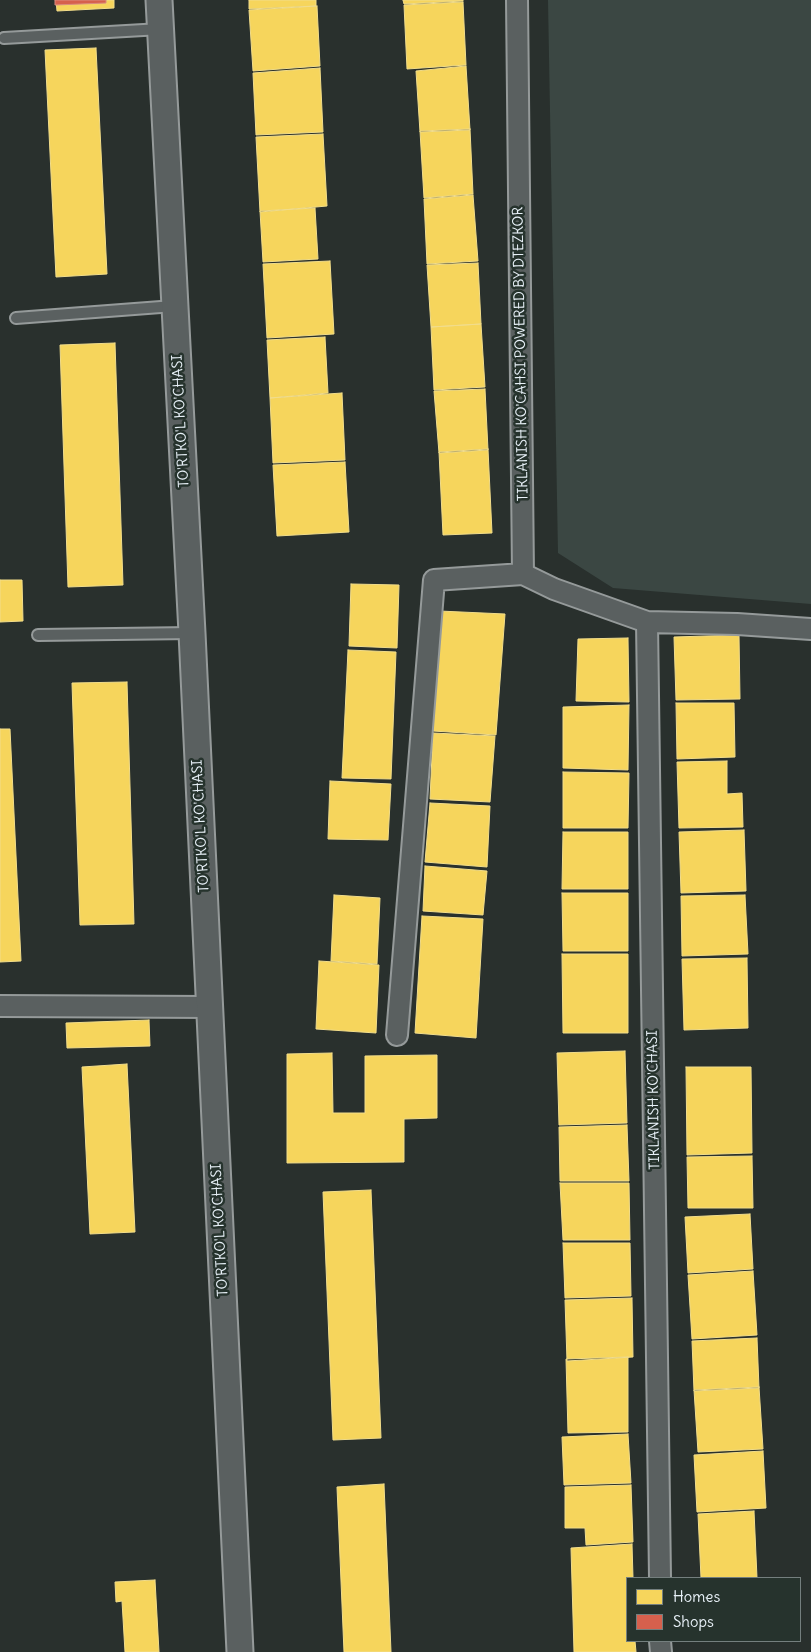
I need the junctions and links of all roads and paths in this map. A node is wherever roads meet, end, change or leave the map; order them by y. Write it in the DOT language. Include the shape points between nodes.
graph roads {
  1 [pos="159,0"];
  2 [pos="517,0"];
  3 [pos="161,29"];
  4 [pos="4,38"];
  5 [pos="175,306"];
  6 [pos="16,318"];
  7 [pos="522,574"];
  8 [pos="648,622"];
  9 [pos="811,629"];
  10 [pos="192,633"];
  11 [pos="38,635"];
  12 [pos="0,1006"];
  13 [pos="209,1007"];
  14 [pos="397,1035"];
  15 [pos="660,1577"];
  16 [pos="240,1652"];
  1 -- 3 [label="street, TO'RTKO'L KO'CHASI"];
  2 -- 7 [label="street, TIKLANISH KO'CAHSI POWERED BY DTEZKOR"];
  3 -- 4 [label="lane"];
  3 -- 5 [label="street, TO'RTKO'L KO'CHASI"];
  5 -- 6 [label="lane"];
  5 -- 10 [label="street, TO'RTKO'L KO'CHASI"];
  7 -- 8 [label="street" via="554,589"];
  7 -- 14 [label="street" via="434,580"];
  8 -- 9 [label="street"];
  8 -- 15 [label="street, TIKLANISH KO'CHASI"];
  10 -- 11 [label="lane"];
  10 -- 13 [label="street, TO'RTKO'L KO'CHASI"];
  12 -- 13 [label="street"];
  13 -- 16 [label="street, TO'RTKO'L KO'CHASI"];
}
